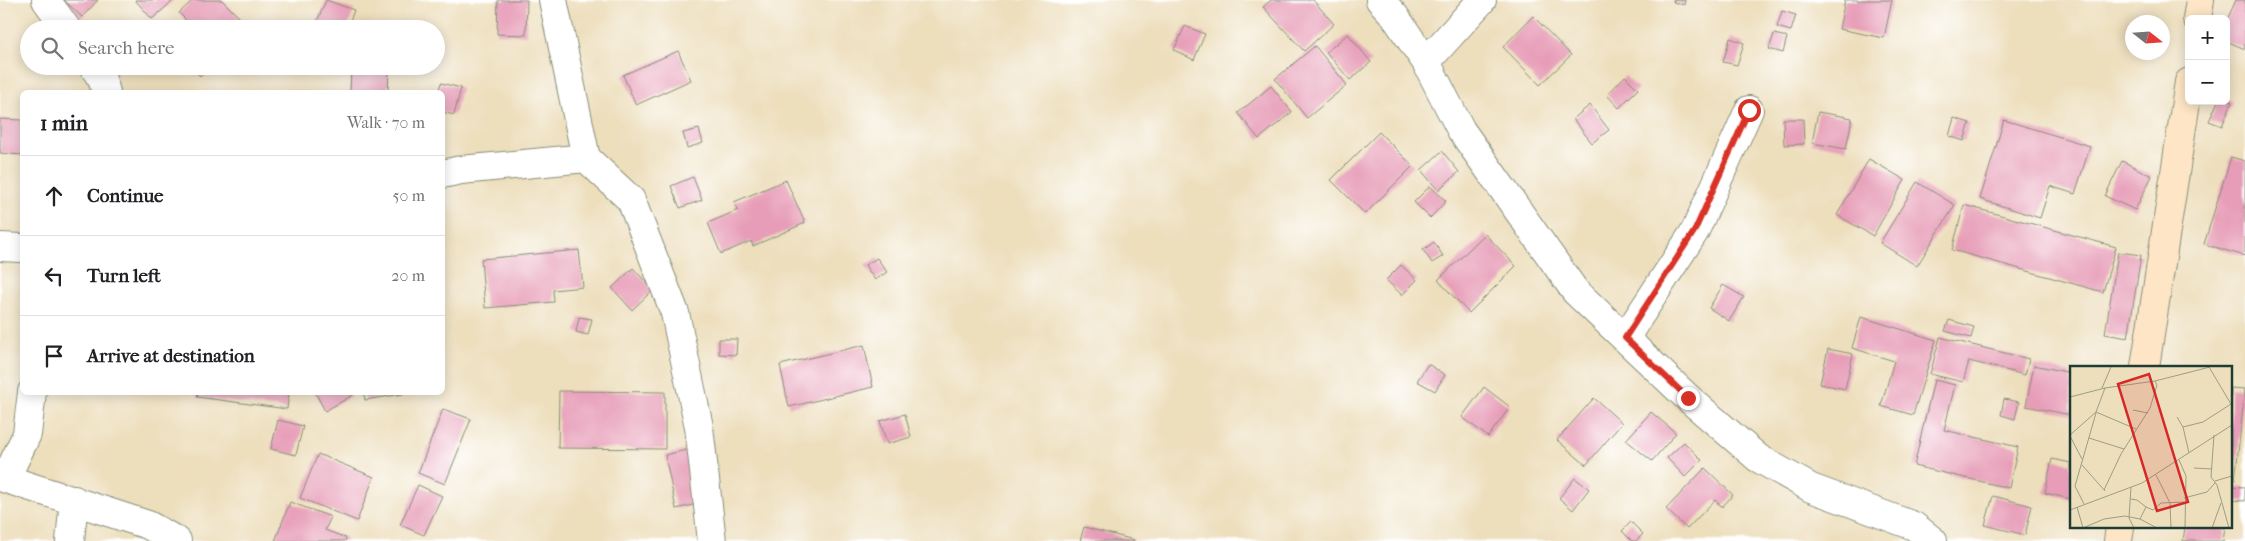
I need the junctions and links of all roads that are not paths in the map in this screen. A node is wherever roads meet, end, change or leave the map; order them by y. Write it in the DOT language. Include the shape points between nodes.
graph roads {
  1 [pos="46,0"];
  2 [pos="553,0"];
  3 [pos="1380,0"];
  4 [pos="1482,0"];
  5 [pos="2200,0"];
  6 [pos="2198,15"];
  7 [pos="60,20"];
  8 [pos="1426,62"];
  9 [pos="100,75"];
  10 [pos="105,90"];
  11 [pos="2185,105"];
  12 [pos="1749,110"];
  13 [pos="586,158"];
  14 [pos="445,173"];
  15 [pos="0,247"];
  16 [pos="20,248"];
  17 [pos="1625,338"];
  18 [pos="2145,366"];
  19 [pos="32,395"];
  20 [pos="3,477"];
  21 [pos="74,500"];
  22 [pos="2120,528"];
  23 [pos="70,541"];
  24 [pos="177,541"];
  25 [pos="712,541"];
  26 [pos="1933,541"];
  27 [pos="2118,541"];
  1 -- 7 [label="street"];
  2 -- 13 [label="street"];
  3 -- 8 [label="street"];
  4 -- 8 [label="street"];
  5 -- 6 [label="main road"];
  8 -- 17 [label="street" via="1461,130 1575,291"];
  9 -- 10 [label="street"];
  11 -- 18 [label="main road"];
  12 -- 17 [label="street" via="1695,230"];
  13 -- 14 [label="street"];
  13 -- 25 [label="street" via="632,200 675,313 700,426"];
  15 -- 16 [label="street"];
  17 -- 26 [label="street" via="1758,458 1811,488 1914,526"];
  19 -- 20 [label="street" via="27,434"];
  20 -- 21 [label="street"];
  21 -- 23 [label="street"];
  21 -- 24 [label="street" via="148,525"];
  22 -- 27 [label="main road"];
}
